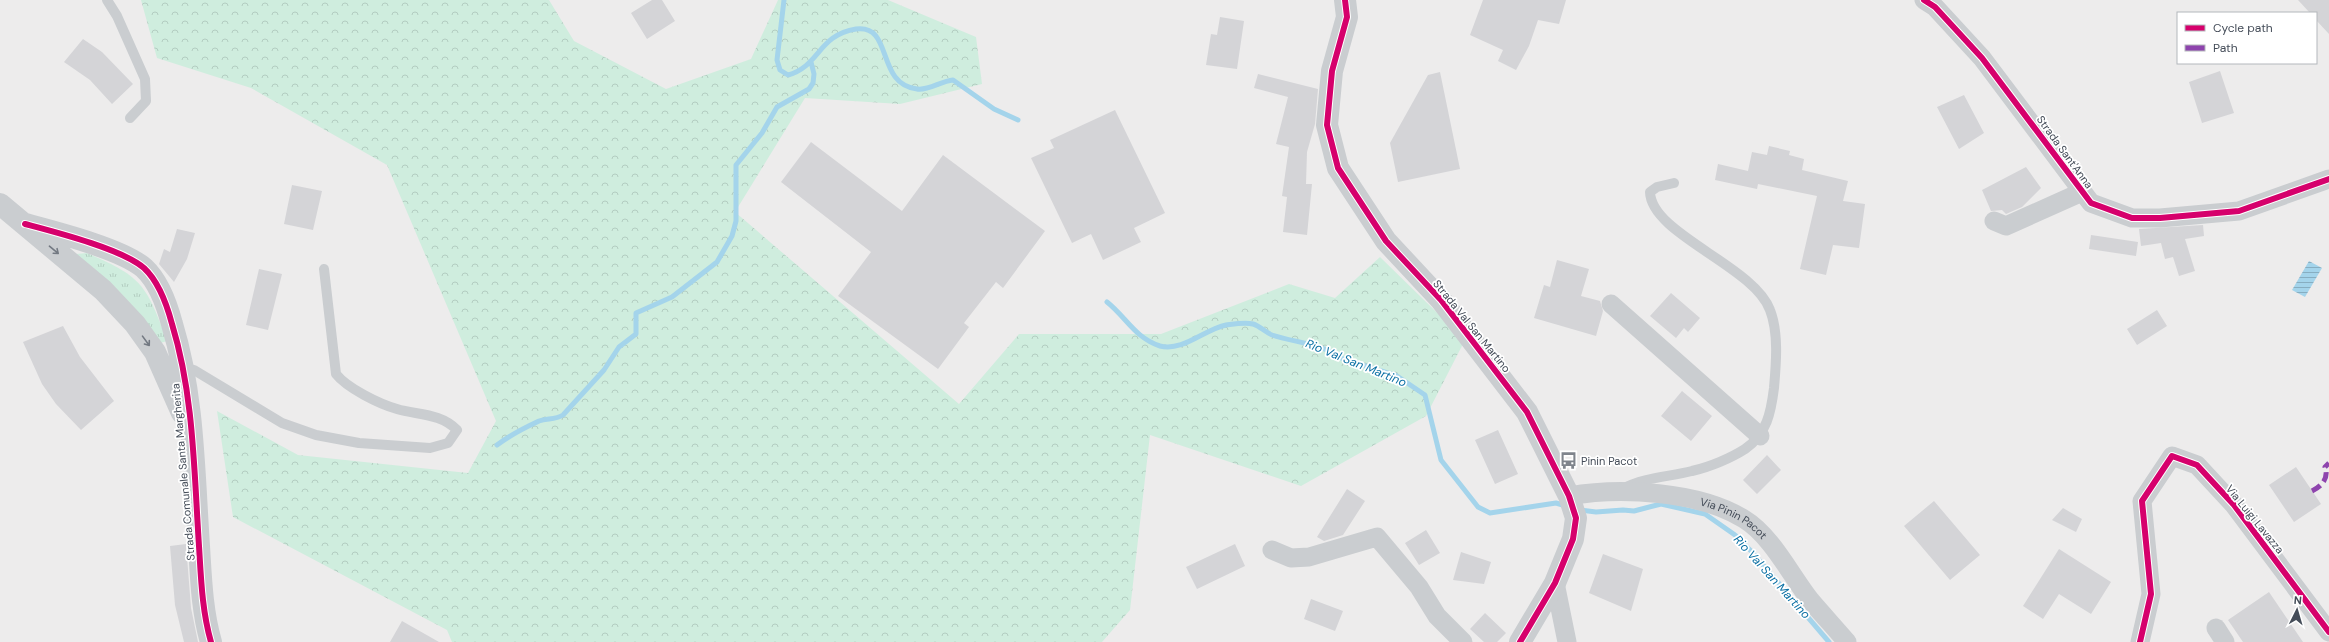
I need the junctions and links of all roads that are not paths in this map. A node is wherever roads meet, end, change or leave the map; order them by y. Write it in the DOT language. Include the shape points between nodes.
graph roads {
  1 [pos="107,0"];
  2 [pos="1345,0"];
  3 [pos="1924,0"];
  4 [pos="130,118"];
  5 [pos="2329,179"];
  6 [pos="1674,183"];
  7 [pos="2082,192"];
  8 [pos="0,204"];
  9 [pos="1994,221"];
  10 [pos="26,224"];
  11 [pos="324,269"];
  12 [pos="1611,304"];
  13 [pos="182,366"];
  14 [pos="190,432"];
  15 [pos="1760,436"];
  16 [pos="1617,492"];
  17 [pos="1569,496"];
  18 [pos="1272,550"];
  19 [pos="1556,583"];
  20 [pos="2329,632"];
  21 [pos="211,642"];
  22 [pos="1463,642"];
  23 [pos="1520,642"];
  24 [pos="1567,642"];
  25 [pos="1847,642"];
  26 [pos="2140,642"];
  1 -- 4 [label="lane" via="117,16 145,79 146,101"];
  2 -- 17 [label="street, Strada Val San Martino" via="1347,17 1332,71 1327,125 1338,168 1386,242 1441,300 1527,412"];
  3 -- 7 [label="street, Strada Sant'Anna" via="1935,7 1982,58"];
  5 -- 7 [label="street, Strada Sant'Anna" via="2239,211 2160,218 2132,218 2090,203"];
  6 -- 15 [label="lane" via="1657,187 1650,192 1650,201 1654,208 1699,247 1729,266 1759,291 1770,310 1777,365 1772,409"];
  7 -- 9 [label="street" via="2006,226"];
  8 -- 10 [label="street, Strada Comunale Santa Margherita"];
  10 -- 13 [label="street, Strada Comunale Santa Margherita" via="77,239 125,257 144,268 157,285 167,306"];
  10 -- 14 [label="street, Strada Comunale Santa Margherita, one-way" via="103,290 135,324 155,352"];
  11 -- 13 [label="lane" via="336,374 344,384 396,409 430,415 450,423 457,430 448,443 430,448 359,442 316,435 282,423 194,370"];
  12 -- 15 [label="street"];
  13 -- 14 [label="street, Strada Comunale Santa Margherita" via="189,397"];
  14 -- 21 [label="street, Strada Comunale Santa Margherita" via="202,597"];
  15 -- 16 [label="lane" via="1746,448 1719,462 1693,471 1635,482"];
  16 -- 17 [label="street, Via Pinin Pacot" via="1599,491"];
  16 -- 25 [label="street, Via Pinin Pacot" via="1653,493 1700,500 1744,519 1774,547 1811,600"];
  17 -- 19 [label="street, Strada Val San Martino" via="1576,518 1573,539"];
  18 -- 22 [label="street" via="1291,558 1309,557 1377,537 1419,587 1437,616"];
  19 -- 23 [label="street, Strada Val San Martino"];
  19 -- 24 [label="street"];
  20 -- 26 [label="street, Via Luigi Lavazza" via="2234,505 2197,465 2172,456 2142,501 2151,594"];
}
